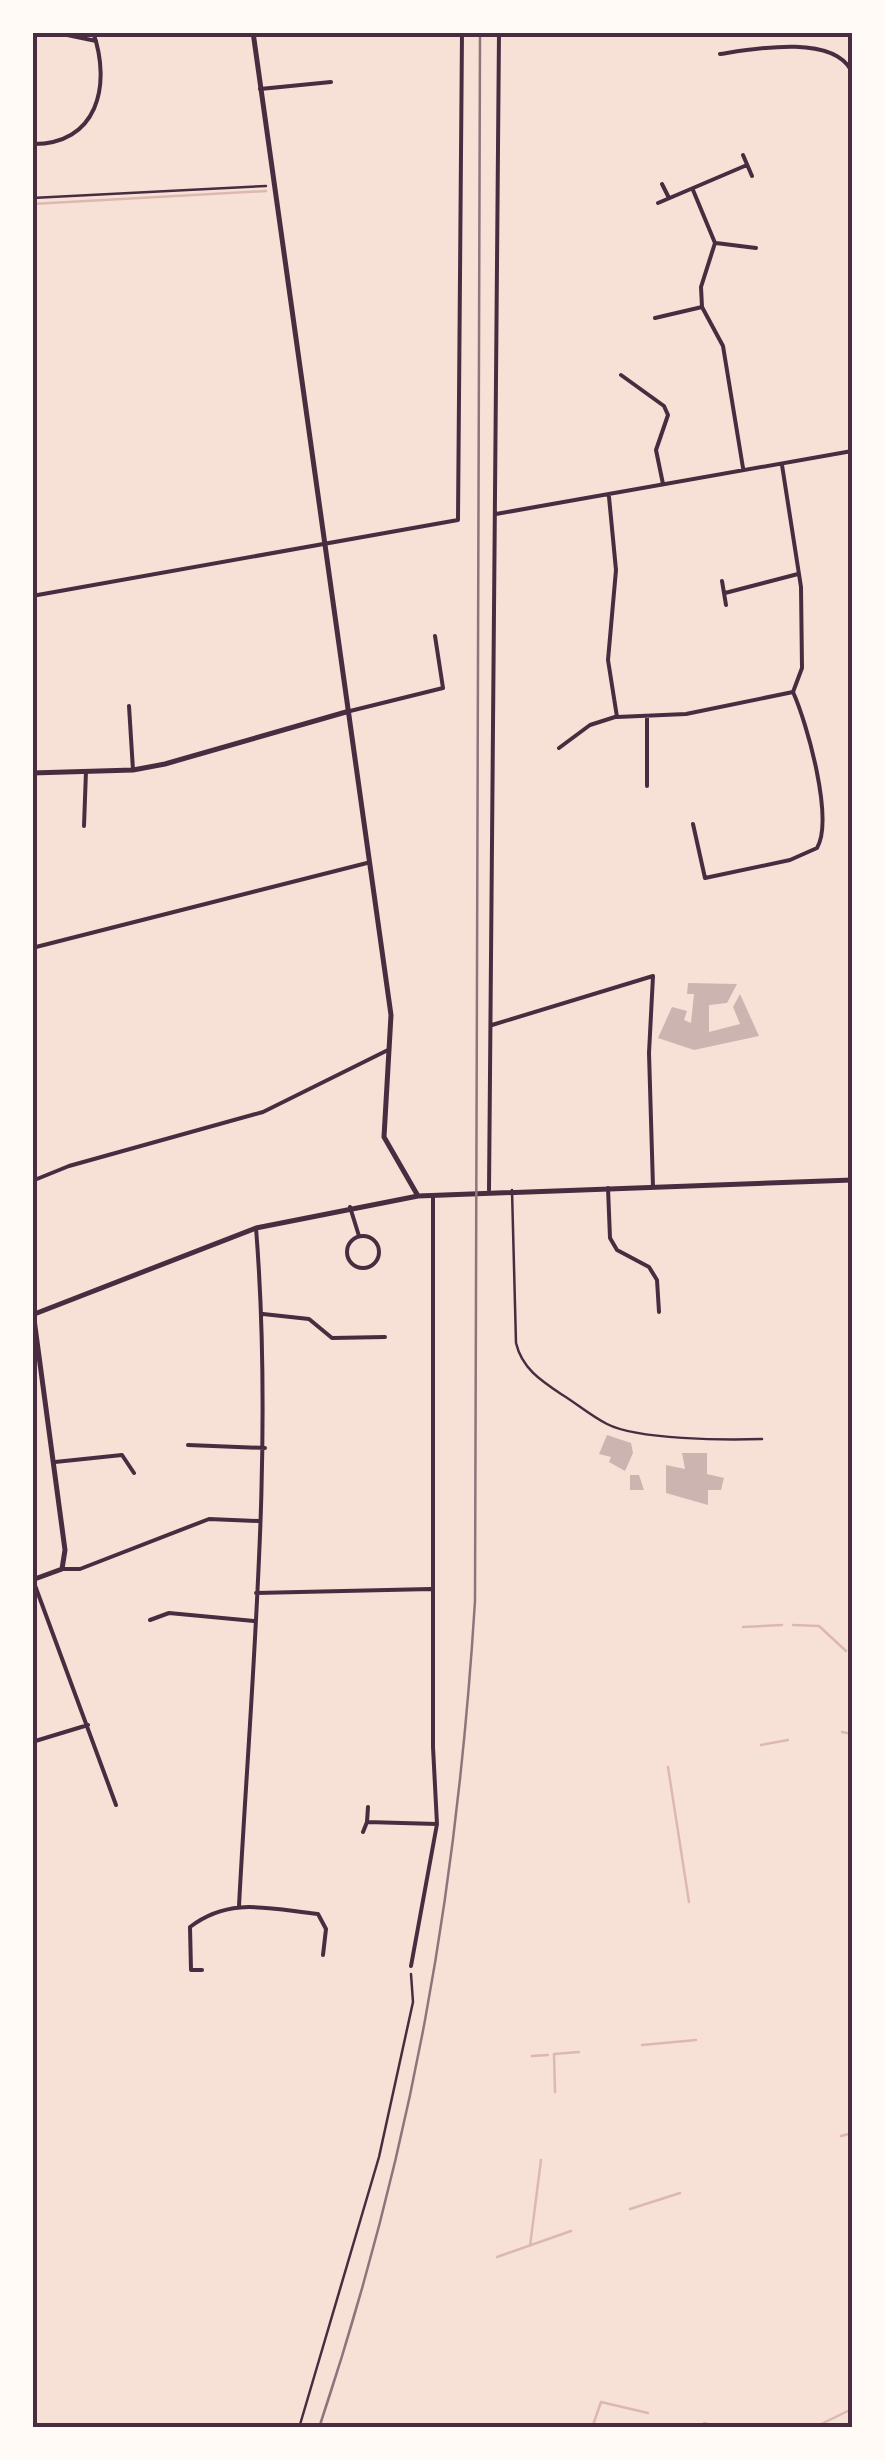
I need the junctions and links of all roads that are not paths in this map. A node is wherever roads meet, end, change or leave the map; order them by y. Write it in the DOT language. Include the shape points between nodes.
graph roads {
  1 [pos="54,32"];
  2 [pos="93,32"];
  3 [pos="253,32"];
  4 [pos="462,32"];
  5 [pos="499,32"];
  6 [pos="96,41"];
  7 [pos="720,54"];
  8 [pos="852,68"];
  9 [pos="331,82"];
  10 [pos="260,90"];
  11 [pos="852,98"];
  12 [pos="32,144"];
  13 [pos="743,155"];
  14 [pos="747,166"];
  15 [pos="752,176"];
  16 [pos="662,184"];
  17 [pos="693,190"];
  18 [pos="670,198"];
  19 [pos="658,203"];
  20 [pos="715,242"];
  21 [pos="756,248"];
  22 [pos="702,306"];
  23 [pos="655,318"];
  24 [pos="621,375"];
  25 [pos="852,451"];
  26 [pos="782,465"];
  27 [pos="743,468"];
  28 [pos="662,484"];
  29 [pos="609,497"];
  30 [pos="496,514"];
  31 [pos="322,545"];
  32 [pos="798,574"];
  33 [pos="722,581"];
  34 [pos="725,592"];
  35 [pos="32,596"];
  36 [pos="726,605"];
  37 [pos="435,636"];
  38 [pos="793,692"];
  39 [pos="129,706"];
  40 [pos="346,712"];
  41 [pos="617,717"];
  42 [pos="647,717"];
  43 [pos="559,748"];
  44 [pos="133,770"];
  45 [pos="86,772"];
  46 [pos="32,773"];
  47 [pos="647,786"];
  48 [pos="693,824"];
  49 [pos="84,826"];
  50 [pos="367,863"];
  51 [pos="32,948"];
  52 [pos="492,1025"];
  53 [pos="389,1050"];
  54 [pos="852,1180"];
  55 [pos="32,1181"];
  56 [pos="653,1187"];
  57 [pos="608,1188"];
  58 [pos="489,1190"];
  59 [pos="512,1190"];
  60 [pos="433,1195"];
  61 [pos="418,1196"];
  62 [pos="350,1207"];
  63 [pos="256,1228"];
  64 [pos="360,1236"];
  65 [pos="32,1304"];
  66 [pos="660,1312"];
  67 [pos="35,1314"];
  68 [pos="263,1314"];
  69 [pos="384,1338"];
  70 [pos="762,1439"];
  71 [pos="188,1445"];
  72 [pos="265,1448"];
  73 [pos="55,1462"];
  74 [pos="134,1473"];
  75 [pos="259,1521"];
  76 [pos="62,1568"];
  77 [pos="33,1580"];
  78 [pos="432,1589"];
  79 [pos="256,1593"];
  80 [pos="150,1620"];
  81 [pos="254,1621"];
  82 [pos="88,1724"];
  83 [pos="32,1742"];
  84 [pos="116,1805"];
  85 [pos="368,1807"];
  86 [pos="367,1822"];
  87 [pos="437,1824"];
  88 [pos="363,1832"];
  89 [pos="239,1906"];
  90 [pos="323,1954"];
  91 [pos="411,1966"];
  92 [pos="202,1970"];
  1 -- 6 [label="street"];
  2 -- 6 [label="street"];
  3 -- 10 [label="street"];
  4 -- 31 [label="street" via="458,520"];
  5 -- 30 [label="street"];
  6 -- 12 [label="street" via="98,101 91,120 77,135"];
  7 -- 8 [label="street" via="790,46 839,55"];
  8 -- 11 [label="street"];
  9 -- 10 [label="street"];
  10 -- 31 [label="street"];
  13 -- 14 [label="street"];
  14 -- 15 [label="street"];
  14 -- 17 [label="street"];
  16 -- 18 [label="street"];
  17 -- 18 [label="street"];
  17 -- 20 [label="street"];
  18 -- 19 [label="street"];
  20 -- 21 [label="street"];
  20 -- 22 [label="street"];
  22 -- 23 [label="street"];
  22 -- 27 [label="street" via="723,346"];
  24 -- 28 [label="street" via="668,415 656,450"];
  25 -- 26 [label="street"];
  26 -- 27 [label="street"];
  26 -- 32 [label="street"];
  27 -- 28 [label="street"];
  28 -- 29 [label="street"];
  29 -- 30 [label="street"];
  29 -- 41 [label="street" via="616,570 608,660"];
  30 -- 52 [label="street"];
  31 -- 35 [label="street"];
  31 -- 40 [label="street"];
  32 -- 34 [label="street"];
  32 -- 38 [label="street" via="802,668"];
  33 -- 34 [label="street"];
  34 -- 36 [label="street"];
  37 -- 40 [label="street" via="443,688"];
  38 -- 42 [label="street"];
  38 -- 48 [label="street" via="818,783 824,834 817,848 706,878"];
  39 -- 44 [label="street"];
  40 -- 44 [label="street"];
  40 -- 50 [label="street"];
  41 -- 42 [label="street"];
  41 -- 43 [label="street" via="590,725"];
  42 -- 47 [label="street"];
  44 -- 45 [label="street"];
  45 -- 46 [label="street"];
  45 -- 49 [label="street"];
  50 -- 51 [label="street"];
  50 -- 53 [label="street" via="391,1015"];
  52 -- 56 [label="street" via="653,976"];
  52 -- 58 [label="street"];
  53 -- 55 [label="street" via="262,1112"];
  53 -- 61 [label="street" via="384,1137"];
  54 -- 56 [label="street"];
  56 -- 57 [label="street"];
  57 -- 59 [label="street"];
  57 -- 66 [label="street" via="610,1238 649,1268"];
  58 -- 59 [label="street"];
  58 -- 60 [label="street"];
  59 -- 70 [label="lane" via="516,1343 520,1359 541,1381 608,1425 631,1432"];
  60 -- 61 [label="street"];
  60 -- 78 [label="street"];
  61 -- 62 [label="street"];
  62 -- 63 [label="street"];
  62 -- 64 [label="street"];
  63 -- 67 [label="street"];
  63 -- 68 [label="street"];
  64 -- 64 [label="street" via="378,1245 379,1256 368,1268 353,1265 348,1256 348,1246"];
  65 -- 67 [label="street"];
  67 -- 73 [label="street"];
  68 -- 69 [label="street" via="309,1320 332,1338"];
  68 -- 72 [label="street"];
  71 -- 72 [label="street"];
  72 -- 75 [label="street"];
  73 -- 74 [label="street" via="122,1456"];
  73 -- 76 [label="street" via="66,1550"];
  75 -- 76 [label="street" via="209,1519 80,1569"];
  75 -- 79 [label="street"];
  76 -- 77 [label="street"];
  77 -- 82 [label="street"];
  78 -- 79 [label="street"];
  78 -- 87 [label="street"];
  79 -- 81 [label="street"];
  80 -- 81 [label="street" via="170,1614"];
  81 -- 89 [label="street"];
  82 -- 83 [label="street"];
  82 -- 84 [label="street"];
  85 -- 86 [label="street"];
  86 -- 87 [label="street"];
  86 -- 88 [label="street"];
  87 -- 91 [label="street"];
  89 -- 90 [label="street" via="318,1914 326,1930"];
  89 -- 92 [label="street" via="210,1912 190,1927 191,1970"];
}
